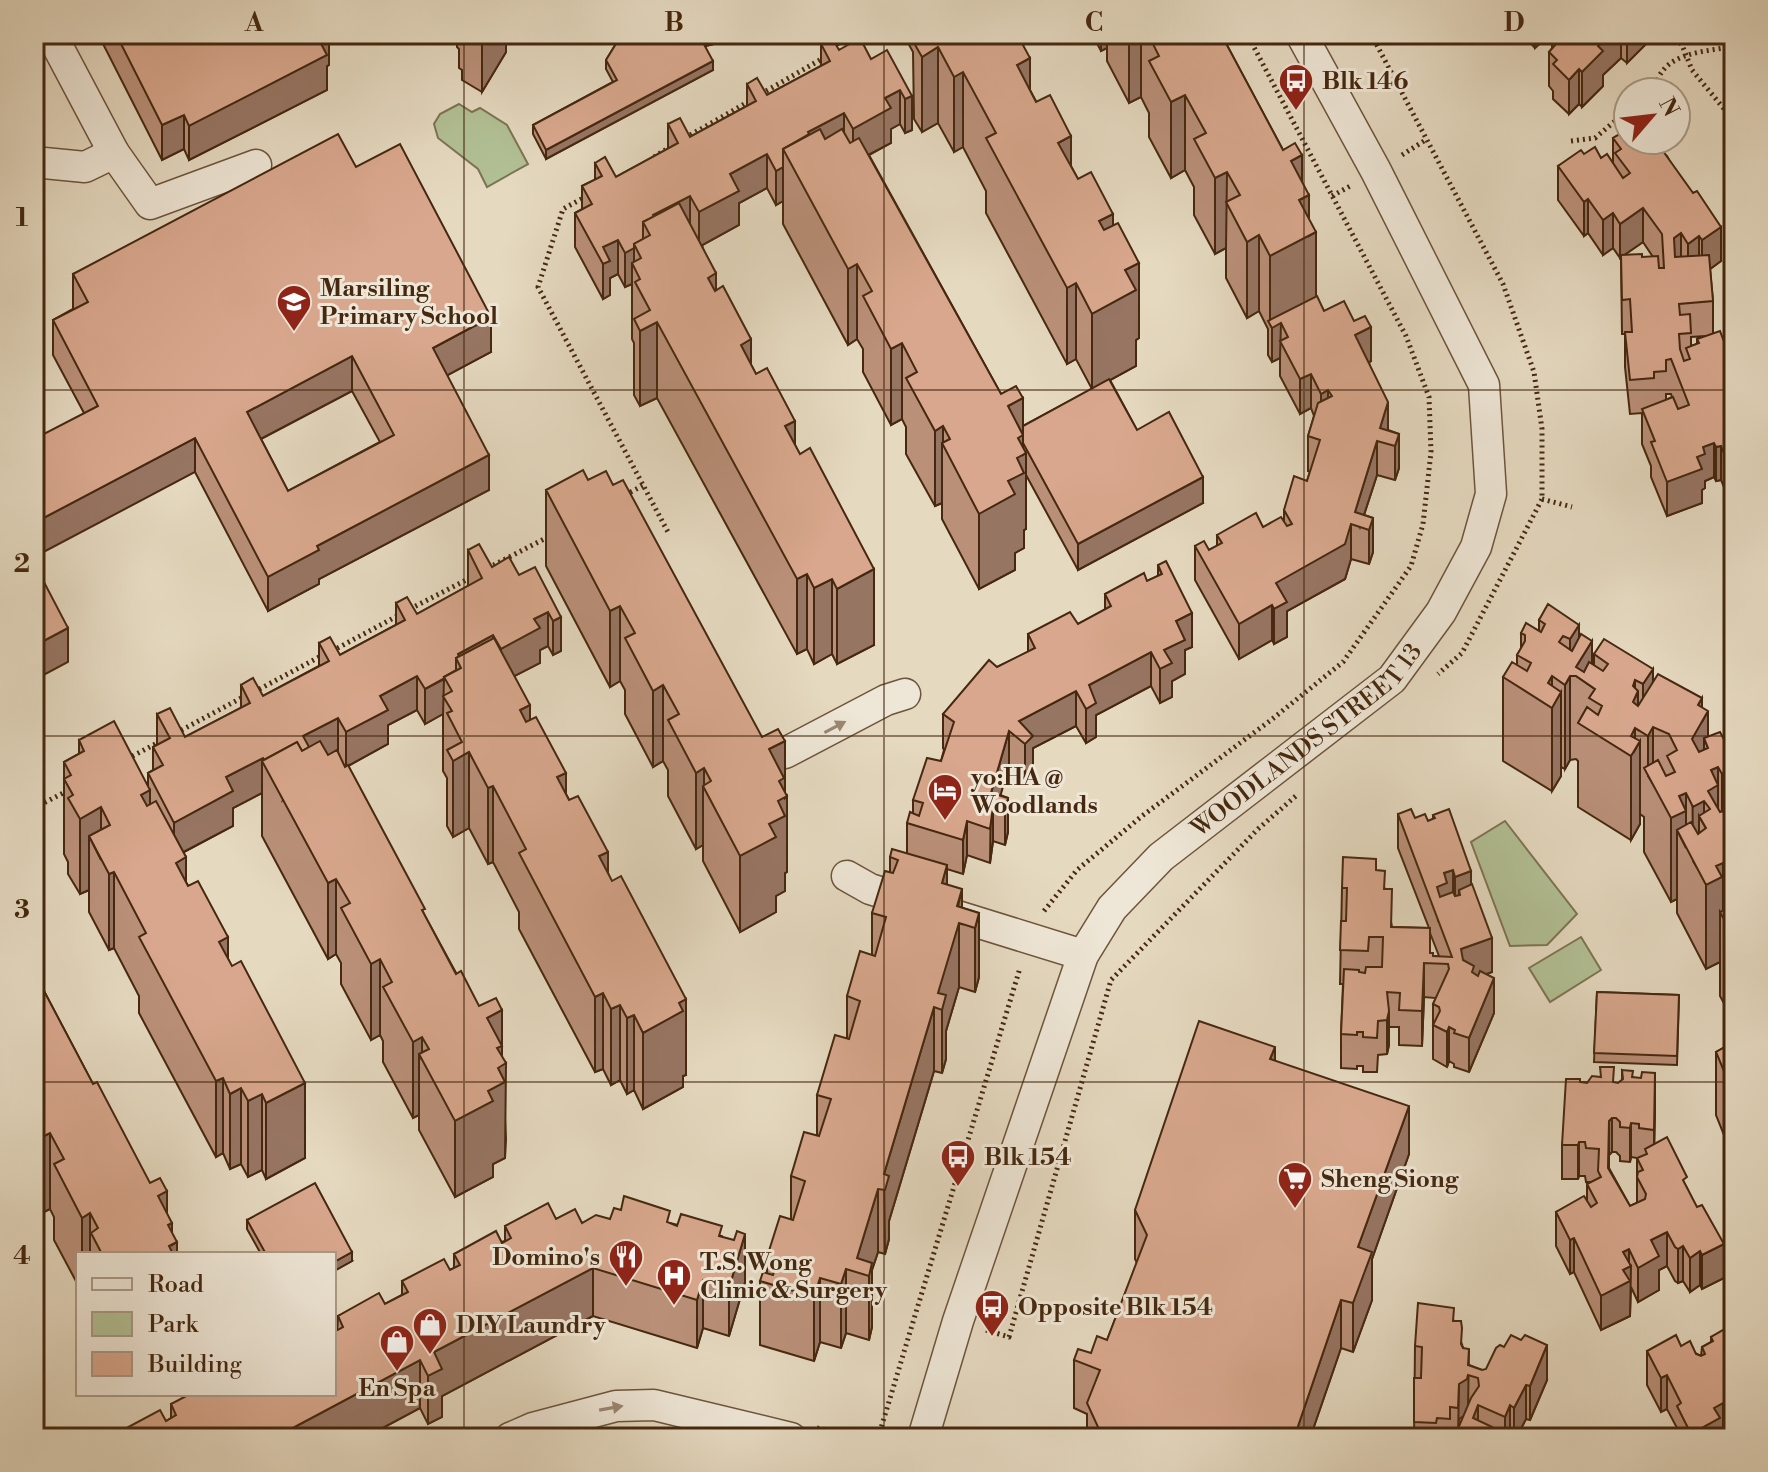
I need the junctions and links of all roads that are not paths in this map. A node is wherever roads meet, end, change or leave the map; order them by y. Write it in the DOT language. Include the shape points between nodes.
graph roads {
  1 [pos="51,34"];
  2 [pos="1301,34"];
  3 [pos="114,153"];
  4 [pos="34,162"];
  5 [pos="256,165"];
  6 [pos="905,694"];
  7 [pos="785,753"];
  8 [pos="847,876"];
  9 [pos="1083,955"];
  10 [pos="510,1438"];
  11 [pos="791,1438"];
  12 [pos="923,1438"];
  1 -- 3 [label="street"];
  2 -- 9 [label="street, WOODLANDS STREET 13" via="1484,385 1491,494 1476,547 1441,612 1392,679 1161,857 1112,908"];
  3 -- 4 [label="street" via="85,167"];
  3 -- 5 [label="street" via="150,204"];
  7 -- 6 [label="street, one-way"];
  8 -- 9 [label="street" via="870,889"];
  9 -- 12 [label="street, WOODLANDS STREET 13"];
  10 -- 11 [label="street, one-way" via="616,1406 654,1405"];
}
